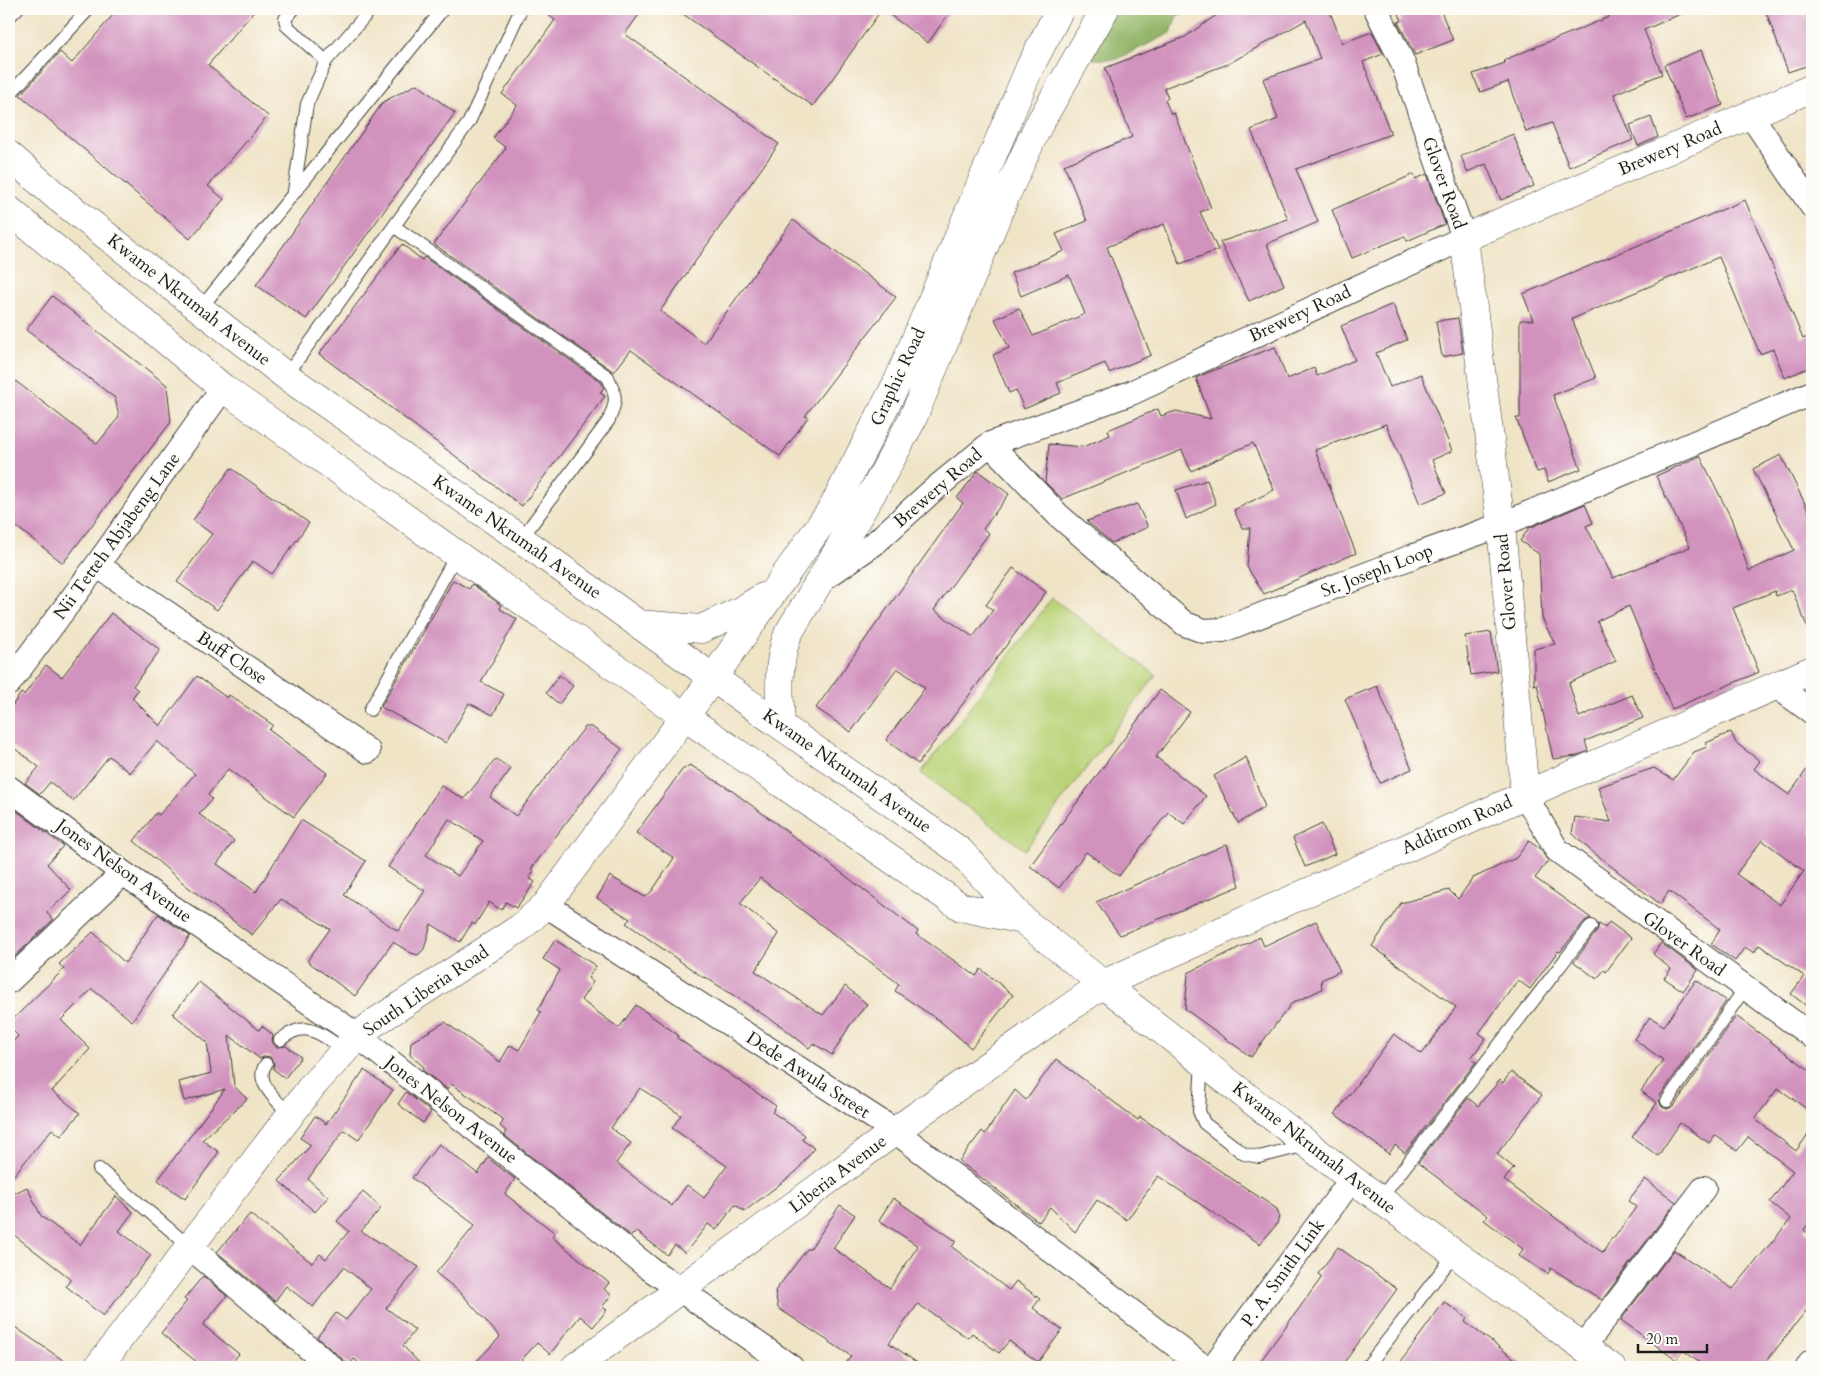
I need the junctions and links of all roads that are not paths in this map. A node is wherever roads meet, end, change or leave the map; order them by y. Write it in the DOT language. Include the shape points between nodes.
graph roads {
  1 [pos="17,9"];
  2 [pos="89,9"];
  3 [pos="294,9"];
  4 [pos="371,9"];
  5 [pos="443,9"];
  6 [pos="521,9"];
  7 [pos="1060,9"];
  8 [pos="1105,9"];
  9 [pos="1376,9"];
  10 [pos="9,17"];
  11 [pos="326,61"];
  12 [pos="1812,88"];
  13 [pos="9,94"];
  14 [pos="1750,114"];
  15 [pos="9,154"];
  16 [pos="294,190"];
  17 [pos="1812,206"];
  18 [pos="9,210"];
  19 [pos="395,227"];
  20 [pos="1464,238"];
  21 [pos="200,308"];
  22 [pos="286,376"];
  23 [pos="223,388"];
  24 [pos="1812,393"];
  25 [pos="990,444"];
  26 [pos="1502,525"];
  27 [pos="521,539"];
  28 [pos="457,554"];
  29 [pos="97,565"];
  30 [pos="817,583"];
  31 [pos="772,591"];
  32 [pos="638,624"];
  33 [pos="1812,670"];
  34 [pos="713,678"];
  35 [pos="9,683"];
  36 [pos="1775,685"];
  37 [pos="370,710"];
  38 [pos="1812,712"];
  39 [pos="685,717"];
  40 [pos="781,724"];
  41 [pos="368,751"];
  42 [pos="9,788"];
  43 [pos="1525,795"];
  44 [pos="124,873"];
  45 [pos="546,905"];
  46 [pos="1023,920"];
  47 [pos="1591,926"];
  48 [pos="9,981"];
  49 [pos="1103,984"];
  50 [pos="1746,988"];
  51 [pos="1812,1036"];
  52 [pos="280,1040"];
  53 [pos="352,1043"];
  54 [pos="1202,1061"];
  55 [pos="266,1064"];
  56 [pos="1667,1101"];
  57 [pos="290,1115"];
  58 [pos="894,1131"];
  59 [pos="1308,1144"];
  60 [pos="99,1169"];
  61 [pos="1352,1179"];
  62 [pos="1704,1188"];
  63 [pos="1380,1200"];
  64 [pos="190,1247"];
  65 [pos="1454,1255"];
  66 [pos="682,1289"];
  67 [pos="1584,1346"];
  68 [pos="1812,1361"];
  69 [pos="1369,1364"];
  70 [pos="98,1367"];
  71 [pos="331,1367"];
  72 [pos="575,1367"];
  73 [pos="791,1367"];
  74 [pos="1204,1367"];
  75 [pos="1213,1367"];
  76 [pos="1611,1367"];
  77 [pos="1808,1367"];
  1 -- 10 [label="lane"];
  2 -- 13 [label="lane"];
  3 -- 11 [label="lane" via="285,19 288,26"];
  4 -- 11 [label="lane"];
  5 -- 16 [label="lane"];
  6 -- 19 [label="lane" via="469,122"];
  7 -- 31 [label="main road, Graphic Road" via="1029,69 898,381 834,506"];
  8 -- 30 [label="main road, Graphic Road" via="1034,135 912,420"];
  9 -- 20 [label="street, Glover Road" via="1402,61"];
  11 -- 16 [label="lane" via="307,104"];
  12 -- 14 [label="main road, Brewery Road"];
  14 -- 17 [label="street"];
  14 -- 20 [label="main road, Brewery Road"];
  15 -- 21 [label="main road, Kwame Nkrumah Avenue" via="57,196"];
  16 -- 21 [label="lane"];
  18 -- 23 [label="main road, Kwame Nkrumah Avenue"];
  19 -- 22 [label="lane"];
  19 -- 27 [label="lane" via="608,378 615,392 616,401 610,420"];
  20 -- 25 [label="street, Brewery Road" via="1131,393"];
  20 -- 26 [label="main road, Glover Road"];
  21 -- 22 [label="main road, Kwame Nkrumah Avenue"];
  22 -- 27 [label="main road, Kwame Nkrumah Avenue"];
  23 -- 28 [label="main road, Kwame Nkrumah Avenue"];
  23 -- 29 [label="street, Nii Tetteh Abjabeng Lane"];
  24 -- 26 [label="street, St. Joseph Loop"];
  25 -- 26 [label="street, St. Joseph Loop" via="1065,521 1185,624 1204,631 1223,630"];
  25 -- 30 [label="street, Brewery Road" via="875,543"];
  26 -- 43 [label="main road, Glover Road"];
  27 -- 32 [label="main road, Kwame Nkrumah Avenue"];
  28 -- 37 [label="lane"];
  28 -- 39 [label="main road, Kwame Nkrumah Avenue"];
  29 -- 35 [label="street, Nii Tetteh Abjabeng Lane"];
  29 -- 41 [label="street, Buff Close"];
  30 -- 40 [label="main road, Graphic Road" via="794,621 782,650 779,681"];
  31 -- 32 [label="main road" via="740,611 701,628"];
  31 -- 34 [label="main road, Graphic Road"];
  32 -- 34 [label="main road, Kwame Nkrumah Avenue"];
  33 -- 36 [label="main road, Additrom Road"];
  34 -- 39 [label="main road, Graphic Road"];
  34 -- 40 [label="main road, Kwame Nkrumah Avenue"];
  36 -- 38 [label="street"];
  36 -- 43 [label="main road, Additrom Road"];
  39 -- 45 [label="main road, South Liberia Road"];
  39 -- 46 [label="main road, Kwame Nkrumah Avenue" via="961,907"];
  40 -- 46 [label="main road, Kwame Nkrumah Avenue" via="960,851"];
  42 -- 44 [label="street, Jones Nelson Avenue"];
  43 -- 49 [label="main road, Additrom Road"];
  43 -- 50 [label="street, Glover Road" via="1557,850"];
  44 -- 48 [label="street"];
  44 -- 53 [label="street, Jones Nelson Avenue"];
  45 -- 53 [label="main road, South Liberia Road" via="520,928"];
  45 -- 58 [label="street, Dede Awula Street"];
  46 -- 49 [label="main road, Kwame Nkrumah Avenue"];
  47 -- 63 [label="lane"];
  49 -- 54 [label="main road, Kwame Nkrumah Avenue"];
  49 -- 58 [label="main road, Liberia Avenue"];
  50 -- 51 [label="street, Glover Road"];
  50 -- 56 [label="lane"];
  52 -- 53 [label="lane" via="293,1030 306,1028"];
  53 -- 57 [label="main road, South Liberia Road"];
  53 -- 66 [label="street, Jones Nelson Avenue"];
  54 -- 59 [label="main road, Kwame Nkrumah Avenue"];
  54 -- 59 [label="lane" via="1199,1111 1204,1123 1244,1154 1259,1157"];
  55 -- 57 [label="lane" via="261,1071 262,1081"];
  57 -- 64 [label="main road, South Liberia Road"];
  58 -- 66 [label="main road, Liberia Avenue"];
  58 -- 74 [label="street, Dede Awula Street"];
  59 -- 61 [label="main road, Kwame Nkrumah Avenue"];
  60 -- 64 [label="lane"];
  61 -- 63 [label="main road, Kwame Nkrumah Avenue"];
  61 -- 75 [label="street, P. A. Smith Link"];
  62 -- 67 [label="street"];
  63 -- 65 [label="main road, Kwame Nkrumah Avenue"];
  64 -- 70 [label="main road, South Liberia Road"];
  64 -- 71 [label="street"];
  65 -- 67 [label="main road, Kwame Nkrumah Avenue"];
  65 -- 69 [label="lane"];
  66 -- 72 [label="main road, Liberia Avenue"];
  66 -- 73 [label="street, Jones Nelson Avenue"];
  67 -- 76 [label="main road, Kwame Nkrumah Avenue"];
  68 -- 77 [label="street"];
}
